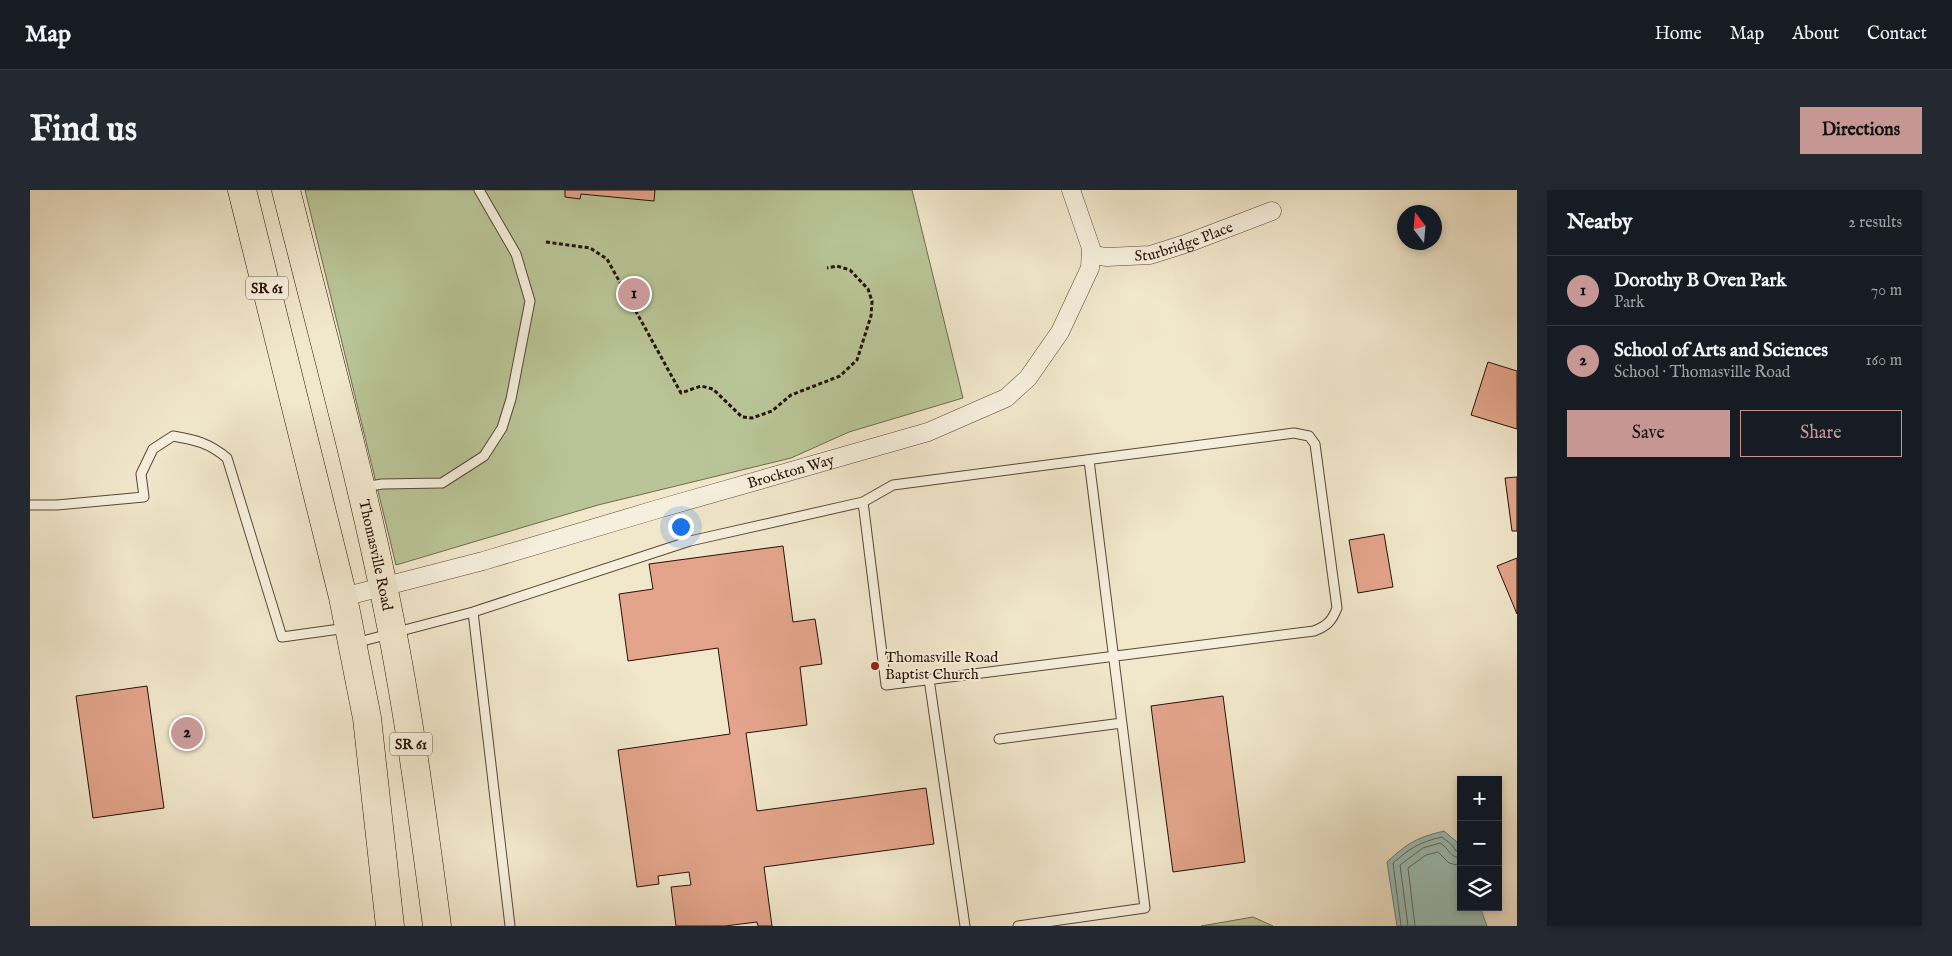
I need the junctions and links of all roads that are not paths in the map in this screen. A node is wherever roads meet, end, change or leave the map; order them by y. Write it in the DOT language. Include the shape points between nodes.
graph roads {
  1 [pos="242,190"];
  2 [pos="286,190"];
  3 [pos="479,190"];
  4 [pos="1071,190"];
  5 [pos="1272,211"];
  6 [pos="1091,255"];
  7 [pos="310,284"];
  8 [pos="268,293"];
  9 [pos="1090,460"];
  10 [pos="360,488"];
  11 [pos="863,502"];
  12 [pos="30,505"];
  13 [pos="383,586"];
  14 [pos="343,597"];
  15 [pos="472,612"];
  16 [pos="392,634"];
  17 [pos="351,636"];
  18 [pos="1114,656"];
  19 [pos="928,679"];
  20 [pos="1122,723"];
  21 [pos="999,738"];
  22 [pos="390,926"];
  23 [pos="437,926"];
  24 [pos="510,926"];
  25 [pos="965,926"];
  26 [pos="1018,926"];
  1 -- 8 [label="main road, SR 61"];
  2 -- 7 [label="main road, Thomasville Road / SR 61"];
  3 -- 10 [label="lane" via="516,254 530,302 502,428 484,456 442,483 382,484"];
  4 -- 6 [label="street, Brockton Way"];
  5 -- 6 [label="street, Sturbridge Place" via="1188,244 1150,254"];
  6 -- 13 [label="street, Brockton Way" via="1090,268 1060,332 1028,378 1006,398 928,432 483,561"];
  7 -- 8 [label="main road"];
  7 -- 10 [label="main road, Thomasville Road / SR 61"];
  8 -- 14 [label="main road, SR 61"];
  9 -- 11 [label="lane" via="893,485"];
  9 -- 18 [label="lane"];
  9 -- 18 [label="lane" via="1294,433 1309,436 1315,444 1337,608 1325,627 1314,631"];
  10 -- 13 [label="main road, Thomasville Road / SR 61"];
  11 -- 15 [label="lane" via="690,541"];
  11 -- 19 [label="lane" via="886,685"];
  12 -- 17 [label="lane" via="57,506 144,497 140,474 153,449 173,436 214,447 227,458 282,637"];
  13 -- 14 [label="street, Brockton Way"];
  13 -- 16 [label="main road, Thomasville Road / SR 61"];
  14 -- 17 [label="main road, SR 61"];
  15 -- 16 [label="lane"];
  15 -- 24 [label="lane"];
  16 -- 17 [label="lane"];
  16 -- 23 [label="main road, Thomasville Road / SR 61" via="424,819"];
  17 -- 22 [label="main road, SR 61" via="367,718"];
  18 -- 19 [label="lane"];
  18 -- 20 [label="lane"];
  19 -- 25 [label="lane"];
  20 -- 21 [label="lane"];
  20 -- 26 [label="lane" via="1145,908"];
}
